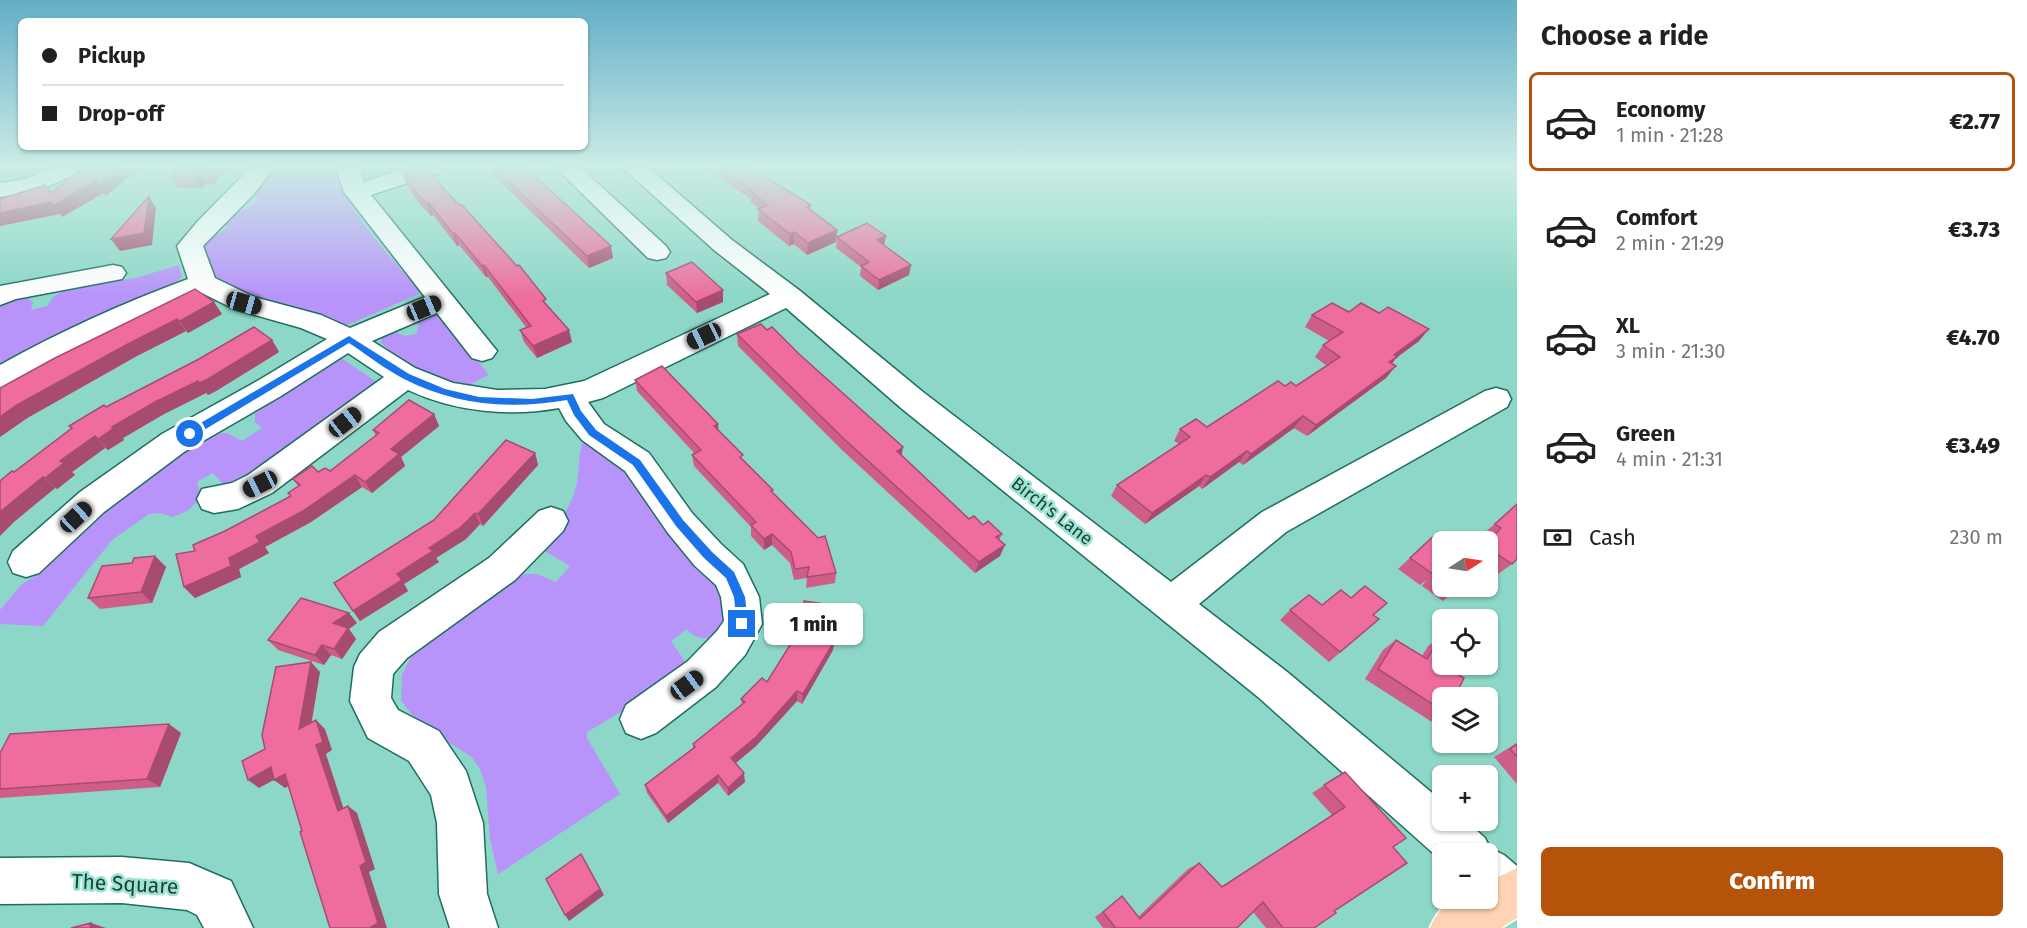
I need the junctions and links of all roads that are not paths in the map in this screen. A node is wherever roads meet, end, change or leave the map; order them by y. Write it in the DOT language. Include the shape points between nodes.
graph roads {
  1 [pos="224,211"];
  2 [pos="376,211"];
  3 [pos="614,211"];
  4 [pos="684,211"];
  5 [pos="657,252"];
  6 [pos="113,273"];
  7 [pos="204,283"];
  8 [pos="0,296"];
  9 [pos="789,296"];
  10 [pos="443,300"];
  11 [pos="349,339"];
  12 [pos="482,351"];
  13 [pos="406,376"];
  14 [pos="0,378"];
  15 [pos="570,397"];
  16 [pos="1496,399"];
  17 [pos="214,500"];
  18 [pos="551,521"];
  19 [pos="26,562"];
  20 [pos="1171,604"];
  21 [pos="641,719"];
  22 [pos="1456,843"];
  23 [pos="0,881"];
  24 [pos="1506,886"];
  25 [pos="229,928"];
  26 [pos="474,928"];
  27 [pos="1454,928"];
  1 -- 7 [label="street" via="190,246"];
  2 -- 10 [label="street"];
  3 -- 5 [label="street"];
  4 -- 9 [label="street, Birch's Lane"];
  6 -- 8 [label="street"];
  7 -- 11 [label="street" via="244,303"];
  7 -- 14 [label="street" via="132,310"];
  9 -- 15 [label="street"];
  9 -- 20 [label="street, Birch's Lane" via="912,400"];
  10 -- 11 [label="street"];
  10 -- 12 [label="street"];
  11 -- 13 [label="street"];
  11 -- 19 [label="street" via="136,469 92,502"];
  13 -- 15 [label="street" via="442,392 479,401 532,403"];
  13 -- 17 [label="street" via="260,484 238,496"];
  15 -- 21 [label="street" via="593,432 637,462 680,523 730,575 740,597 742,624 731,643 702,674"];
  16 -- 20 [label="street" via="1274,522"];
  18 -- 26 [label="street" via="502,569 393,645 374,667 369,701 383,724 424,746 451,786 460,823 463,894"];
  20 -- 22 [label="street, Birch's Lane" via="1280,691"];
  23 -- 25 [label="street, The Square" via="122,880 189,887 214,898"];
  24 -- 27 [label="main road"];
}
